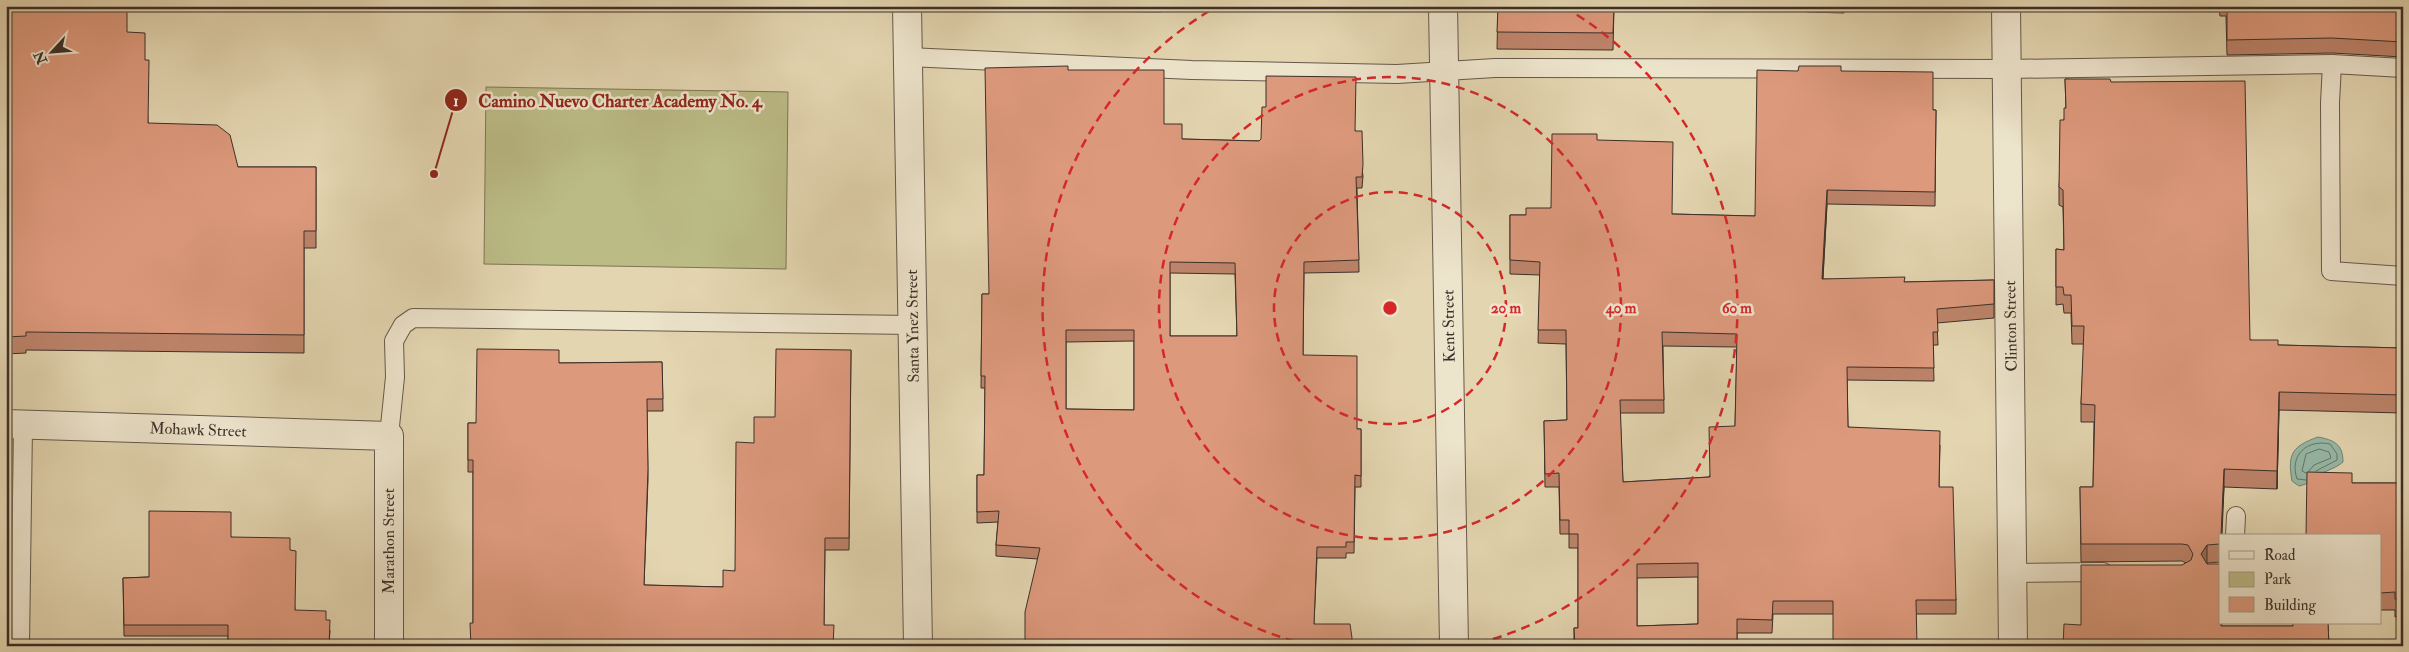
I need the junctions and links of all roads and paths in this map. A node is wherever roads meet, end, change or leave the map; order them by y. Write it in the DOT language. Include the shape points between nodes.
graph roads {
  1 [pos="907,6"];
  2 [pos="1443,6"];
  3 [pos="2006,6"];
  4 [pos="908,57"];
  5 [pos="2332,64"];
  6 [pos="2403,68"];
  7 [pos="2008,69"];
  8 [pos="1445,72"];
  9 [pos="2403,276"];
  10 [pos="913,325"];
  11 [pos="15,424"];
  12 [pos="389,436"];
  13 [pos="2236,516"];
  14 [pos="2235,534"];
  15 [pos="2124,572"];
  16 [pos="2013,573"];
  17 [pos="20,646"];
  18 [pos="388,646"];
  19 [pos="918,646"];
  20 [pos="1454,646"];
  21 [pos="2013,646"];
  1 -- 4 [label="street, Santa Ynez Street"];
  2 -- 8 [label="street, Kent Street"];
  3 -- 7 [label="street, Clinton Street"];
  4 -- 8 [label="lane" via="1192,70"];
  4 -- 10 [label="street, Santa Ynez Street"];
  5 -- 6 [label="lane"];
  5 -- 7 [label="lane"];
  5 -- 9 [label="lane" via="2331,271"];
  7 -- 8 [label="lane" via="1495,68"];
  7 -- 16 [label="street, Clinton Street"];
  8 -- 20 [label="street, Kent Street"];
  10 -- 12 [label="lane" via="413,318 394,341"];
  10 -- 19 [label="street, Santa Ynez Street"];
  11 -- 12 [label="street, Mohawk Street"];
  11 -- 17 [label="lane"];
  12 -- 18 [label="street, Marathon Street"];
  13 -- 14 [label="lane"];
  15 -- 16 [label="lane"];
  16 -- 21 [label="street, Clinton Street"];
}
